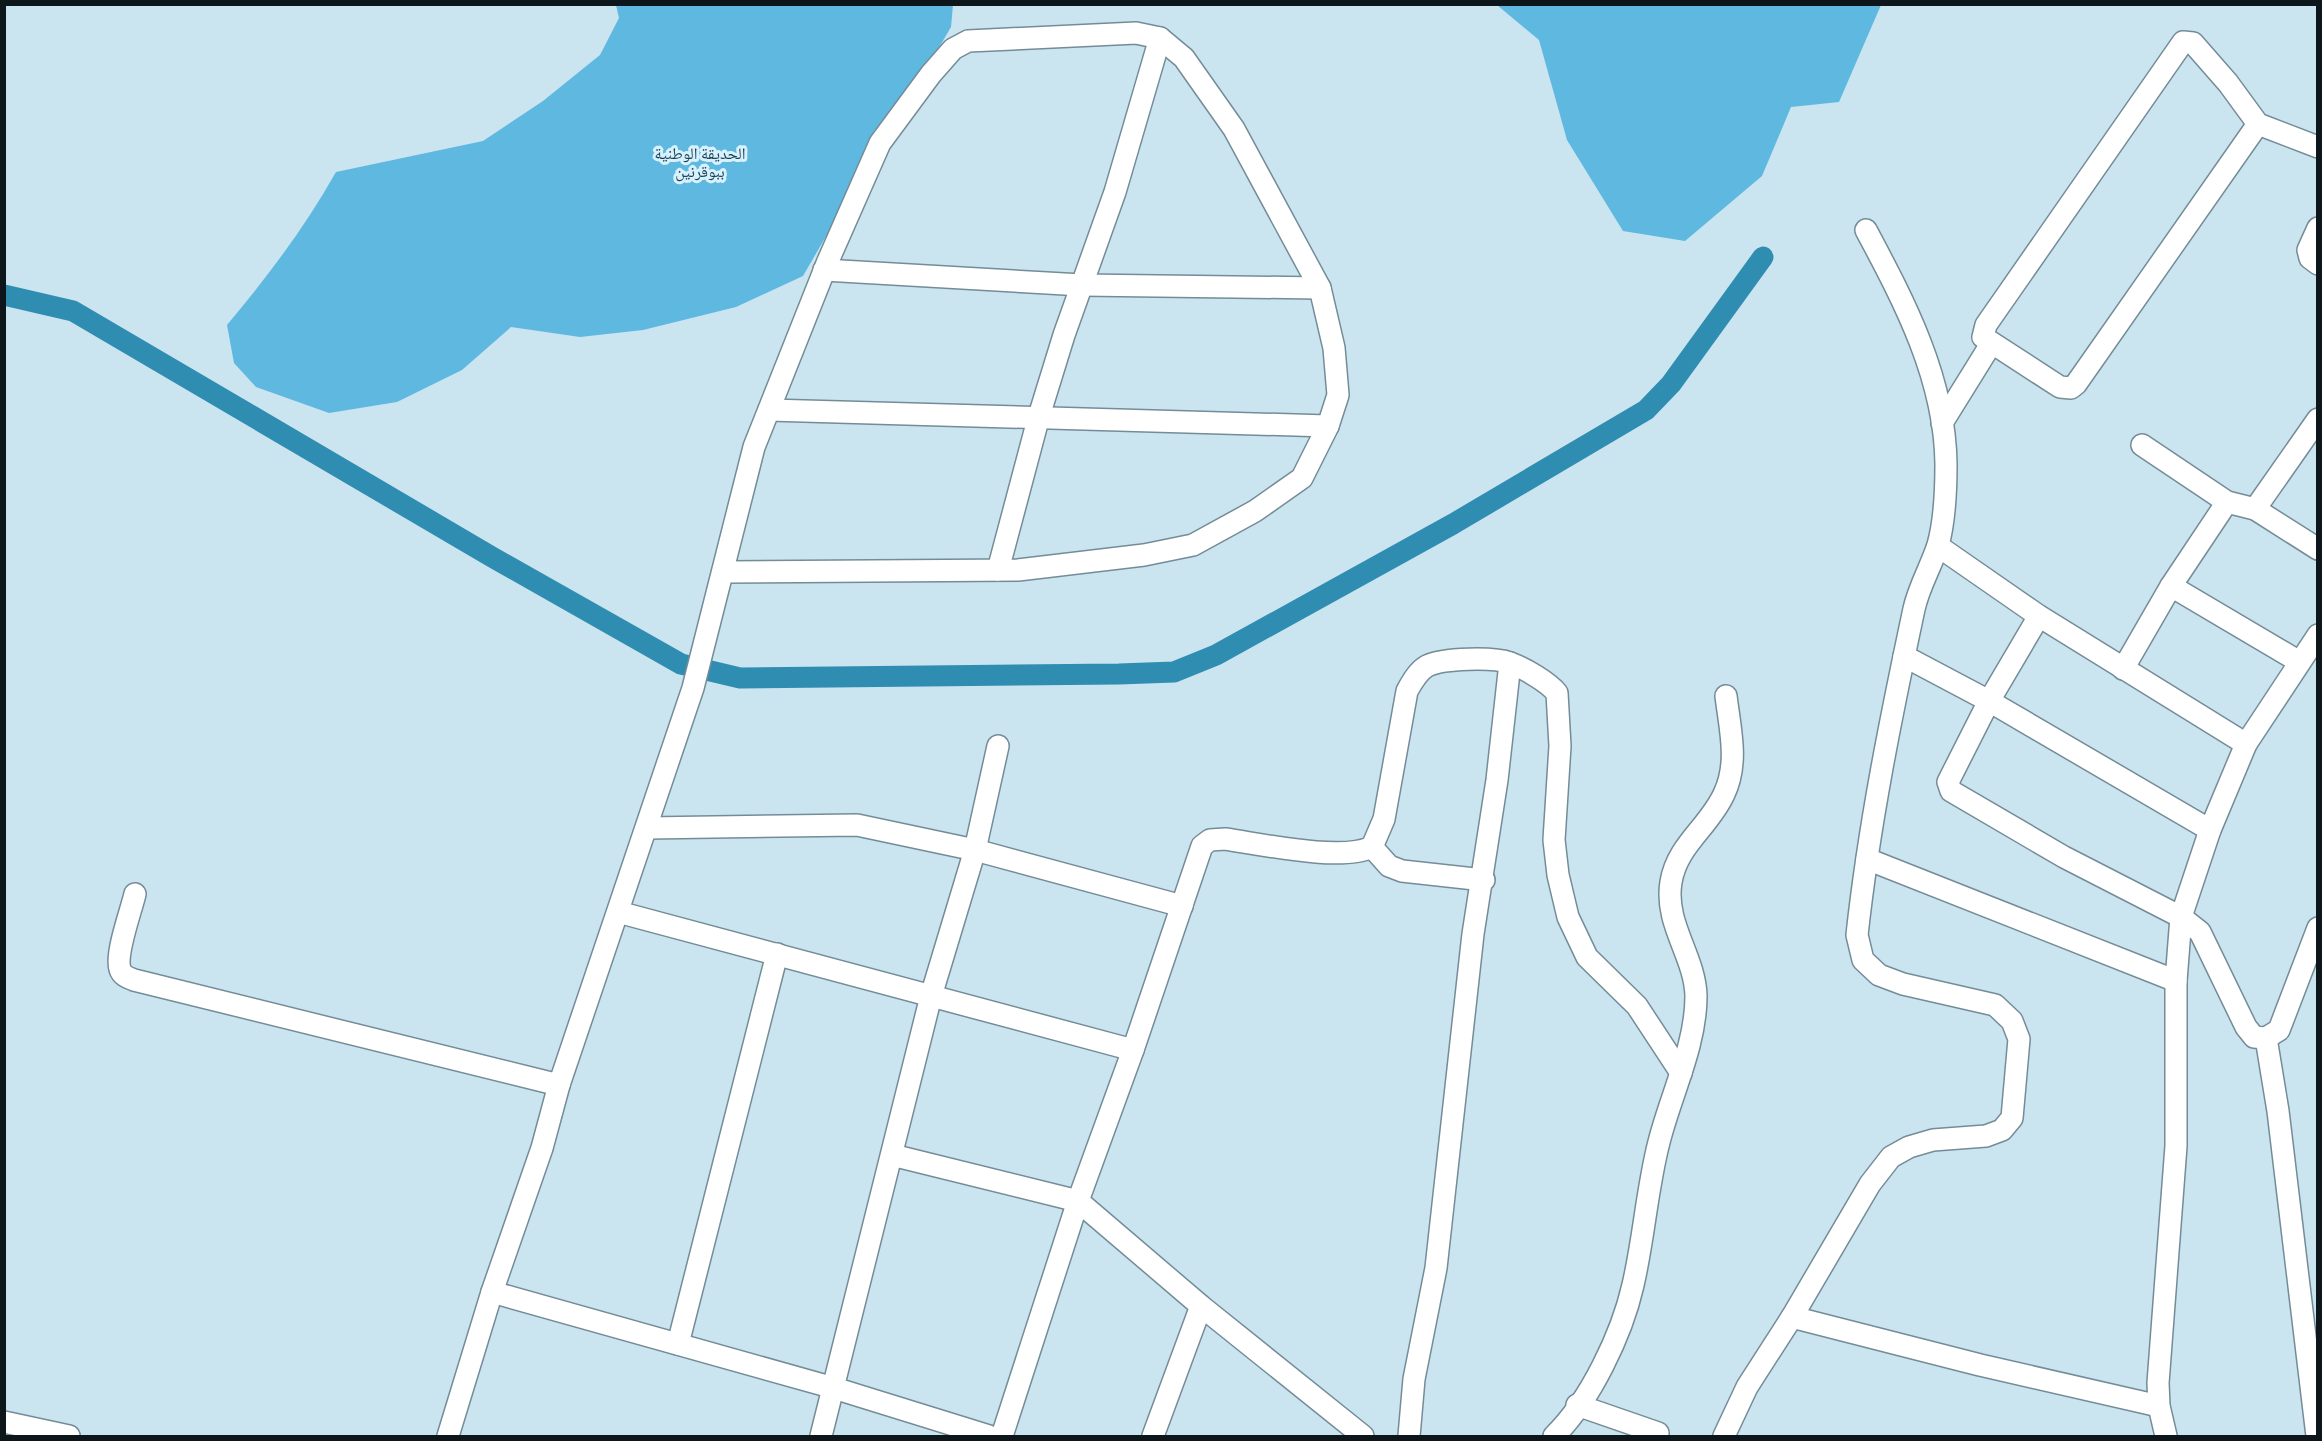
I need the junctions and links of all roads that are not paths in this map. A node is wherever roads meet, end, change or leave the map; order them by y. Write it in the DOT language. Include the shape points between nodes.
graph roads {
  1 [pos="1160,38"];
  2 [pos="2258,124"];
  3 [pos="2318,147"];
  4 [pos="2318,228"];
  5 [pos="1866,230"];
  6 [pos="2318,264"];
  7 [pos="824,270"];
  8 [pos="1082,285"];
  9 [pos="1320,288"];
  10 [pos="1991,344"];
  11 [pos="769,410"];
  12 [pos="1039,416"];
  13 [pos="2318,419"];
  14 [pos="1942,423"];
  15 [pos="1328,426"];
  16 [pos="2142,445"];
  17 [pos="2227,502"];
  18 [pos="2255,509"];
  19 [pos="1938,546"];
  20 [pos="2318,549"];
  21 [pos="998,570"];
  22 [pos="724,572"];
  23 [pos="2171,586"];
  24 [pos="2039,616"];
  25 [pos="2318,635"];
  26 [pos="1904,656"];
  27 [pos="2298,661"];
  28 [pos="1510,663"];
  29 [pos="2123,669"];
  30 [pos="1726,696"];
  31 [pos="1989,701"];
  32 [pos="2246,744"];
  33 [pos="998,746"];
  34 [pos="646,828"];
  35 [pos="2210,830"];
  36 [pos="1372,848"];
  37 [pos="975,850"];
  38 [pos="1867,859"];
  39 [pos="1484,880"];
  40 [pos="135,894"];
  41 [pos="1182,906"];
  42 [pos="618,912"];
  43 [pos="2181,917"];
  44 [pos="2318,928"];
  45 [pos="777,954"];
  46 [pos="2176,981"];
  47 [pos="931,996"];
  48 [pos="2266,1038"];
  49 [pos="1133,1050"];
  50 [pos="1681,1073"];
  51 [pos="559,1084"];
  52 [pos="892,1155"];
  53 [pos="1078,1201"];
  54 [pos="492,1292"];
  55 [pos="1201,1306"];
  56 [pos="1792,1317"];
  57 [pos="678,1344"];
  58 [pos="834,1388"];
  59 [pos="1577,1406"];
  60 [pos="2158,1406"];
  61 [pos="4,1422"];
  62 [pos="1663,1435"];
  63 [pos="69,1437"];
  64 [pos="448,1437"];
  65 [pos="821,1437"];
  66 [pos="989,1437"];
  67 [pos="1002,1437"];
  68 [pos="1153,1437"];
  69 [pos="1363,1437"];
  70 [pos="1409,1437"];
  71 [pos="1554,1437"];
  72 [pos="1724,1437"];
  73 [pos="2166,1437"];
  74 [pos="2317,1437"];
  1 -- 7 [label="street" via="1136,33 986,38 968,40 953,49 880,143"];
  1 -- 8 [label="street" via="1115,192"];
  1 -- 9 [label="street" via="1184,58 1234,129"];
  2 -- 3 [label="street"];
  2 -- 10 [label="street" via="2076,384 2071,388 2060,387"];
  2 -- 10 [label="street" via="2193,43 2183,42 1983,330 1983,337"];
  4 -- 6 [label="street" via="2308,250 2310,258"];
  5 -- 14 [label="street" via="1916,330 1933,378"];
  7 -- 8 [label="street"];
  7 -- 11 [label="street"];
  8 -- 9 [label="street"];
  8 -- 12 [label="street"];
  9 -- 15 [label="street" via="1334,348 1338,395"];
  10 -- 14 [label="street"];
  11 -- 12 [label="street"];
  11 -- 22 [label="street" via="754,447"];
  12 -- 15 [label="street"];
  12 -- 21 [label="street"];
  13 -- 18 [label="street"];
  14 -- 19 [label="street" via="1945,503"];
  15 -- 21 [label="street" via="1302,478 1255,511 1193,545 1144,555"];
  16 -- 17 [label="street"];
  17 -- 18 [label="street"];
  17 -- 23 [label="street"];
  18 -- 20 [label="street"];
  19 -- 24 [label="street"];
  19 -- 26 [label="street" via="1917,595"];
  21 -- 22 [label="street"];
  22 -- 34 [label="street" via="693,688"];
  23 -- 27 [label="street"];
  23 -- 29 [label="street"];
  24 -- 29 [label="street"];
  24 -- 31 [label="street"];
  25 -- 27 [label="street"];
  26 -- 31 [label="street"];
  26 -- 38 [label="street"];
  27 -- 32 [label="street"];
  28 -- 36 [label="street" via="1448,662 1428,666 1416,676 1407,691 1384,819"];
  28 -- 39 [label="street"];
  28 -- 50 [label="street" via="1554,688 1559,696 1554,840 1563,896 1578,941 1587,957 1636,1006"];
  29 -- 32 [label="street"];
  30 -- 50 [label="street" via="1734,756 1730,776 1719,804 1678,858 1669,897 1696,993"];
  31 -- 35 [label="street"];
  31 -- 43 [label="street" via="1948,782 1951,791 2064,857"];
  32 -- 35 [label="street"];
  33 -- 37 [label="street"];
  34 -- 37 [label="street" via="857,825"];
  34 -- 42 [label="street"];
  35 -- 43 [label="street"];
  36 -- 39 [label="street" via="1389,866 1402,871"];
  36 -- 41 [label="street" via="1360,853 1334,853 1209,840 1202,846"];
  37 -- 41 [label="street"];
  37 -- 47 [label="street"];
  38 -- 46 [label="street"];
  38 -- 56 [label="street" via="1857,935 1863,960 1879,975 1903,984 1995,1005 2012,1021 2019,1039 2012,1118 2002,1130 1986,1136 1933,1140 1891,1157 1870,1184"];
  39 -- 70 [label="street" via="1473,934 1436,1268 1414,1379"];
  40 -- 51 [label="street" via="119,957 120,969 134,980"];
  41 -- 49 [label="street"];
  42 -- 45 [label="street"];
  42 -- 51 [label="street"];
  43 -- 46 [label="street"];
  43 -- 48 [label="street" via="2200,932 2246,1027 2254,1037"];
  44 -- 48 [label="street" via="2279,1030"];
  45 -- 47 [label="street"];
  45 -- 57 [label="street"];
  46 -- 60 [label="street" via="2176,1146 2159,1341"];
  47 -- 49 [label="street"];
  47 -- 52 [label="street"];
  48 -- 74 [label="street"];
  49 -- 53 [label="street"];
  50 -- 59 [label="street" via="1659,1142 1633,1286 1606,1359"];
  51 -- 54 [label="street" via="542,1148"];
  52 -- 53 [label="street"];
  52 -- 58 [label="street"];
  53 -- 55 [label="street"];
  53 -- 67 [label="street"];
  54 -- 57 [label="street"];
  54 -- 64 [label="street"];
  55 -- 68 [label="street"];
  55 -- 69 [label="street"];
  56 -- 60 [label="street"];
  56 -- 72 [label="street" via="1747,1387"];
  57 -- 58 [label="street"];
  58 -- 65 [label="street"];
  58 -- 66 [label="street"];
  59 -- 62 [label="street"];
  59 -- 71 [label="street"];
  60 -- 73 [label="street"];
  61 -- 63 [label="street"];
}
